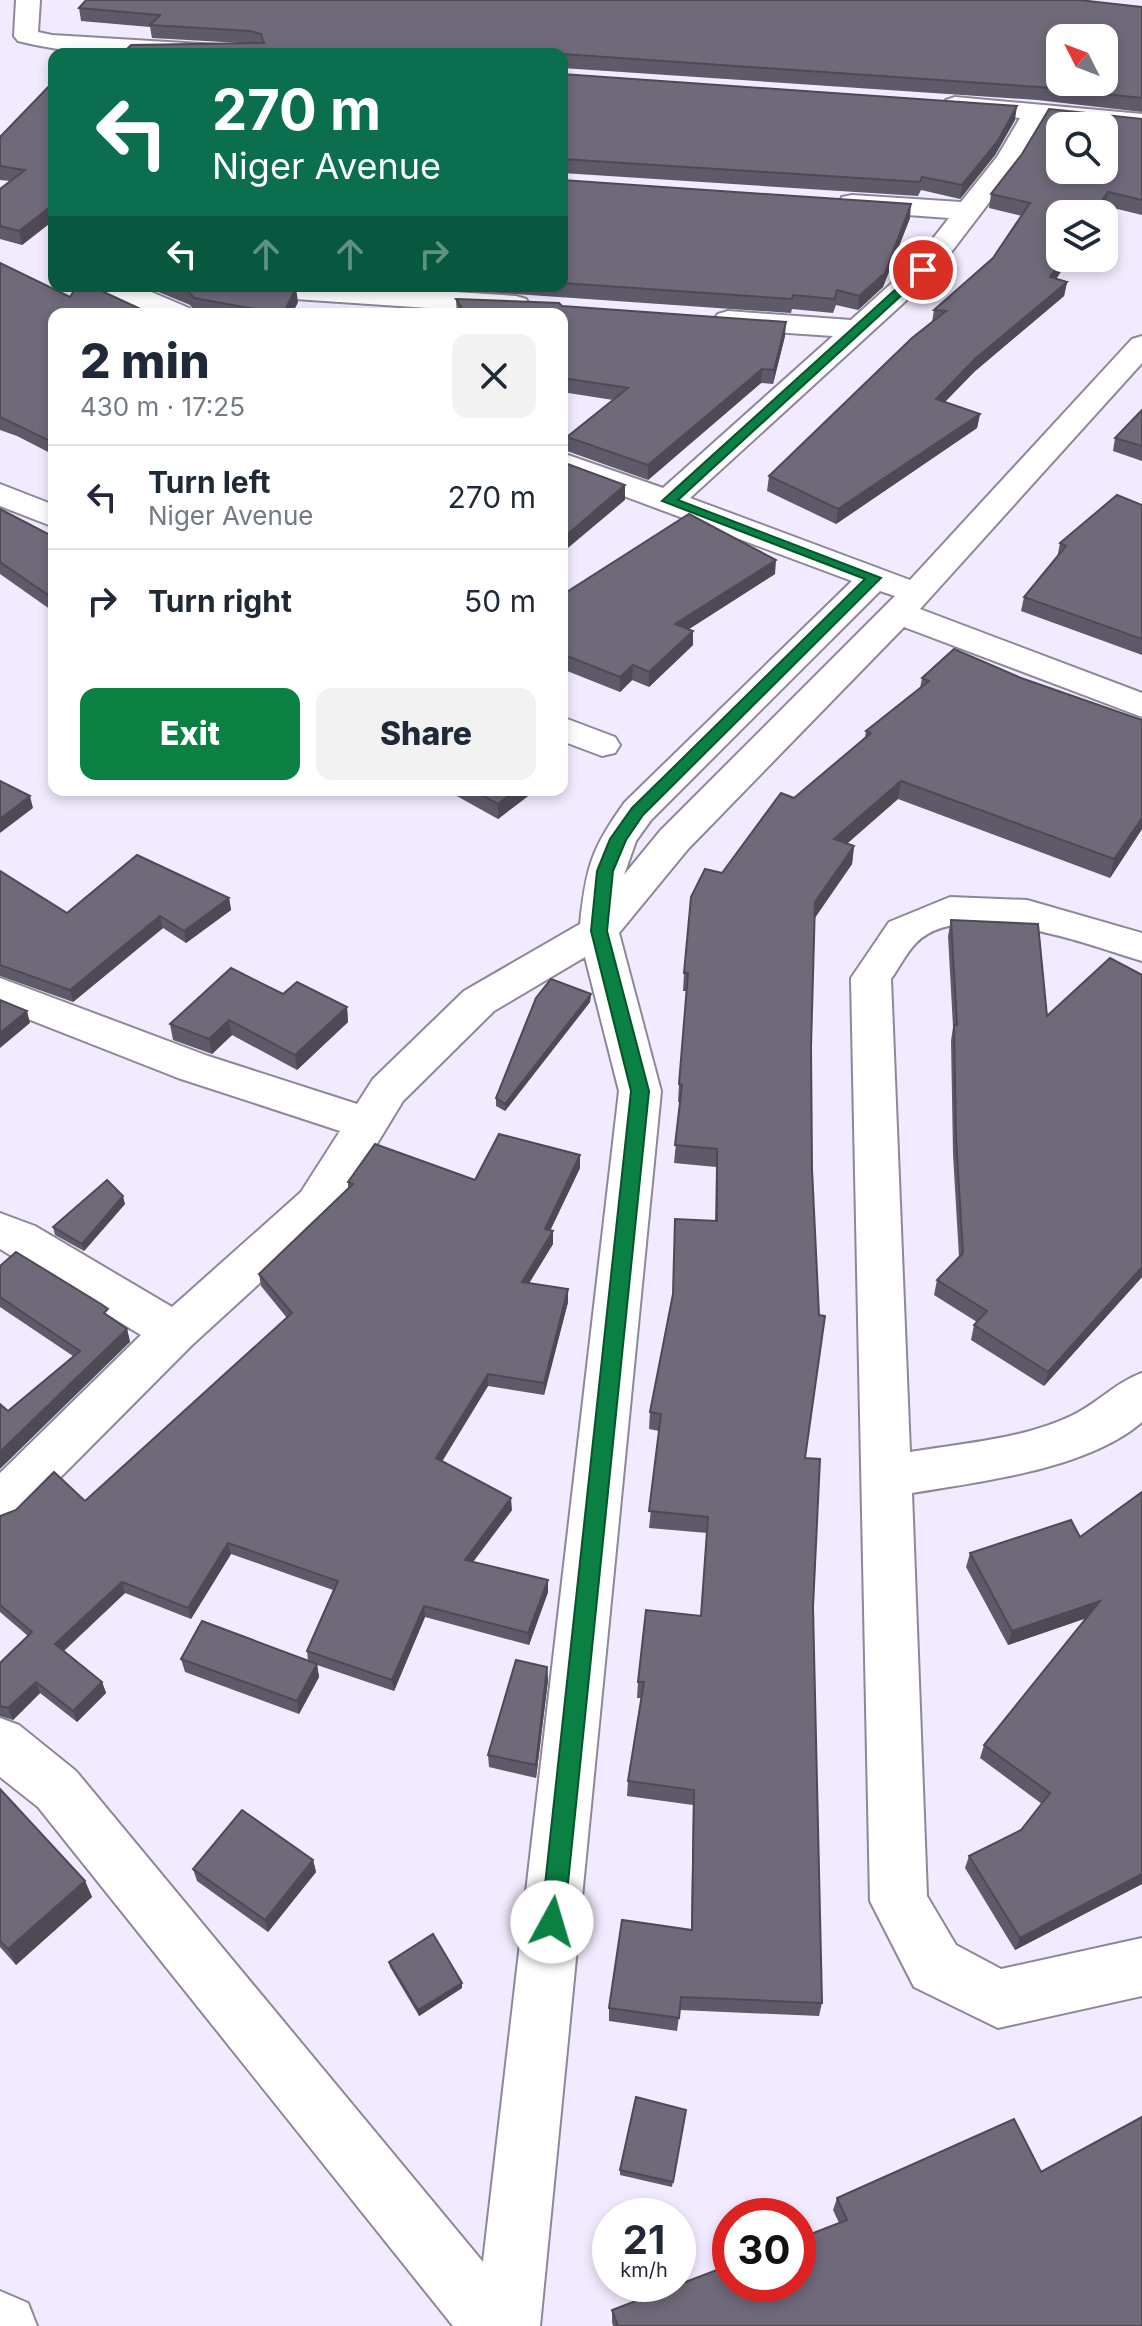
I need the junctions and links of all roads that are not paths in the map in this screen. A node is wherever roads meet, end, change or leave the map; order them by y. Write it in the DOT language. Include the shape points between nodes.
graph roads {
  1 [pos="28,4"];
  2 [pos="0,6"];
  3 [pos="157,48"];
  4 [pos="926,103"];
  5 [pos="1037,111"];
  6 [pos="1142,122"];
  7 [pos="821,201"];
  8 [pos="971,211"];
  9 [pos="132,292"];
  10 [pos="320,292"];
  11 [pos="181,301"];
  12 [pos="548,308"];
  13 [pos="705,318"];
  14 [pos="861,329"];
  15 [pos="1142,345"];
  16 [pos="568,464"];
  17 [pos="0,494"];
  18 [pos="668,501"];
  19 [pos="48,514"];
  20 [pos="884,588"];
  21 [pos="1142,706"];
  22 [pos="568,731"];
  23 [pos="602,745"];
  24 [pos="599,931"];
  25 [pos="1135,933"];
  26 [pos="0,992"];
  27 [pos="367,1124"];
  28 [pos="0,1231"];
  29 [pos="175,1332"];
  30 [pos="1142,1393"];
  31 [pos="888,1476"];
  32 [pos="0,1505"];
  33 [pos="0,1743"];
  34 [pos="1142,1967"];
  35 [pos="494,2326"];
  36 [pos="508,2326"];
  1 -- 2 [label="street"];
  1 -- 3 [label="street" via="26,36"];
  4 -- 5 [label="street"];
  5 -- 6 [label="street"];
  5 -- 8 [label="street"];
  7 -- 8 [label="street"];
  8 -- 14 [label="street" via="923,270"];
  9 -- 11 [label="street"];
  10 -- 12 [label="street"];
  13 -- 14 [label="street"];
  14 -- 18 [label="street"];
  15 -- 20 [label="street"];
  16 -- 18 [label="street"];
  17 -- 19 [label="street"];
  18 -- 20 [label="street"];
  20 -- 21 [label="street"];
  20 -- 24 [label="street"];
  22 -- 23 [label="street"];
  24 -- 27 [label="street" via="479,1001 388,1090"];
  24 -- 36 [label="street" via="640,1091"];
  25 -- 31 [label="street" via="1027,913 950,910 903,932 871,978"];
  26 -- 27 [label="street" via="193,1067"];
  27 -- 29 [label="street" via="317,1204"];
  28 -- 29 [label="street"];
  29 -- 32 [label="street"];
  30 -- 31 [label="street" via="1130,1406 1053,1443"];
  31 -- 34 [label="street" via="899,1901 935,1966 998,1999"];
  33 -- 35 [label="street" via="57,1789"];
}
